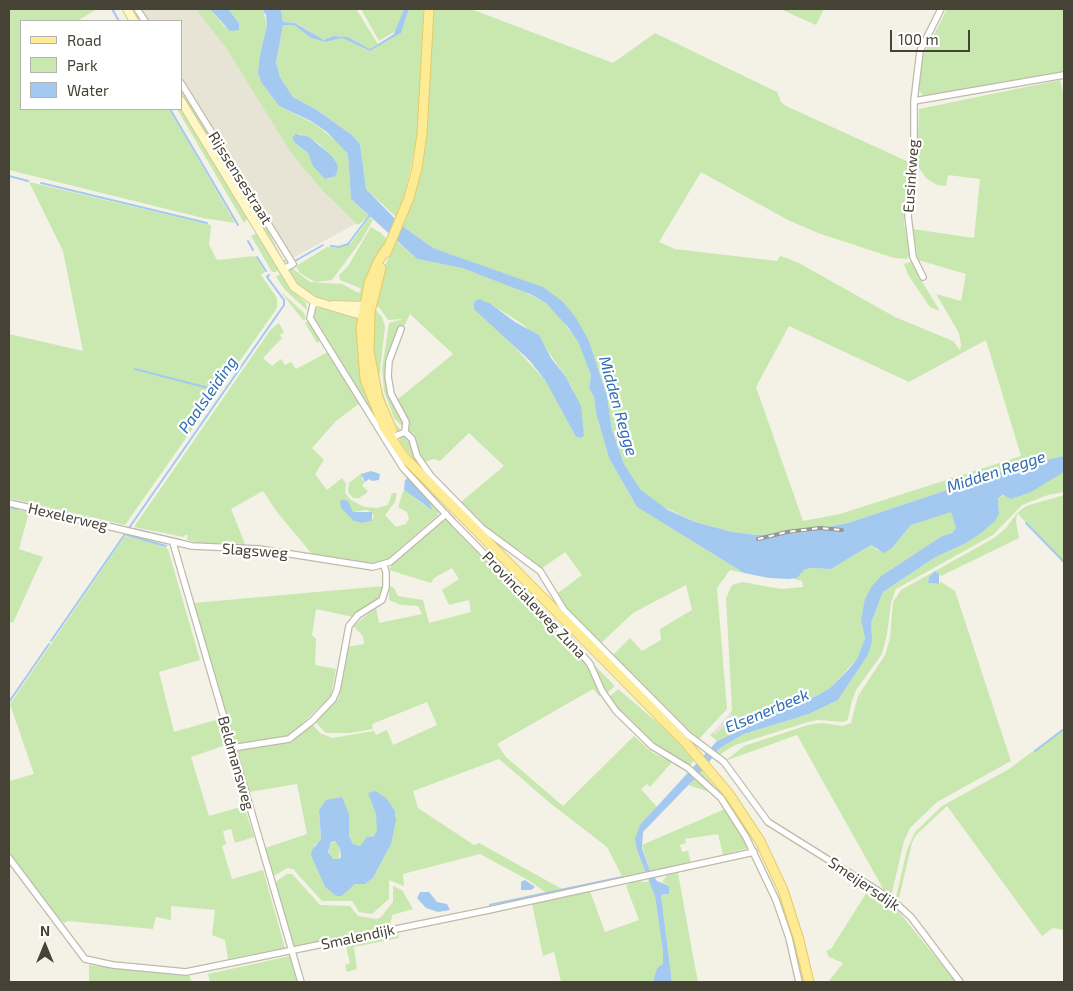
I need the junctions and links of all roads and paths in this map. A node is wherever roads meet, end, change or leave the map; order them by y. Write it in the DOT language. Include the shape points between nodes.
graph roads {
  1 [pos="127,9"];
  2 [pos="137,9"];
  3 [pos="429,9"];
  4 [pos="941,9"];
  5 [pos="133,20"];
  6 [pos="144,20"];
  7 [pos="1064,75"];
  8 [pos="182,85"];
  9 [pos="914,102"];
  10 [pos="182,103"];
  11 [pos="282,270"];
  12 [pos="924,277"];
  13 [pos="314,301"];
  14 [pos="365,311"];
  15 [pos="401,329"];
  16 [pos="405,432"];
  17 [pos="393,437"];
  18 [pos="9,503"];
  19 [pos="446,514"];
  20 [pos="126,531"];
  21 [pos="173,543"];
  22 [pos="384,566"];
  23 [pos="232,748"];
  24 [pos="773,826"];
  25 [pos="754,852"];
  26 [pos="9,858"];
  27 [pos="292,951"];
  28 [pos="301,982"];
  29 [pos="799,982"];
  30 [pos="809,982"];
  31 [pos="960,982"];
  1 -- 5 [label="main road"];
  2 -- 6 [label="street"];
  3 -- 14 [label="main road" via="420,148 414,181"];
  4 -- 9 [label="street, Eusinkweg" via="919,56"];
  7 -- 9 [label="street"];
  8 -- 11 [label="street, Rijssensestraat" via="293,264"];
  9 -- 12 [label="street, Eusinkweg" via="914,159 908,216 913,258"];
  10 -- 11 [label="main road, Rijssensestraat"];
  11 -- 13 [label="main road, Rijssensestraat" via="297,290"];
  13 -- 14 [label="main road, Rijssensestraat"];
  13 -- 19 [label="street, Provincialeweg Zuna" via="310,318 385,441 403,468"];
  14 -- 17 [label="main road, Provincialeweg Zuna" via="373,376"];
  15 -- 16 [label="street, Provincialeweg Zuna" via="388,371 391,394 406,422"];
  16 -- 17 [label="street"];
  16 -- 24 [label="street, Provincialeweg Zuna" via="413,440 417,456 431,476 482,528 540,571 564,610 688,735 736,776"];
  17 -- 30 [label="main road, Provincialeweg Zuna" via="404,457 698,756 741,809 766,852 792,916"];
  18 -- 20 [label="street, Hexelerweg"];
  19 -- 22 [label="street"];
  19 -- 25 [label="street, Provincialeweg Zuna" via="580,651 616,711 652,746 688,768 721,798"];
  20 -- 21 [label="street, Slagsweg"];
  21 -- 22 [label="street, Slagsweg" via="207,548 259,549 364,566"];
  21 -- 23 [label="street, Beldmansweg"];
  22 -- 23 [label="street" via="386,579 382,600 358,615 349,626 333,699 289,739"];
  23 -- 27 [label="street, Beldmansweg"];
  24 -- 31 [label="street, Smeijersdijk" via="891,899 911,917"];
  25 -- 27 [label="street, Smalendijk"];
  25 -- 29 [label="street, Provincialeweg Zuna" via="776,900"];
  26 -- 27 [label="street, Smalendijk" via="78,951 91,961 186,972"];
  27 -- 28 [label="street, Beldmansweg"];
}
